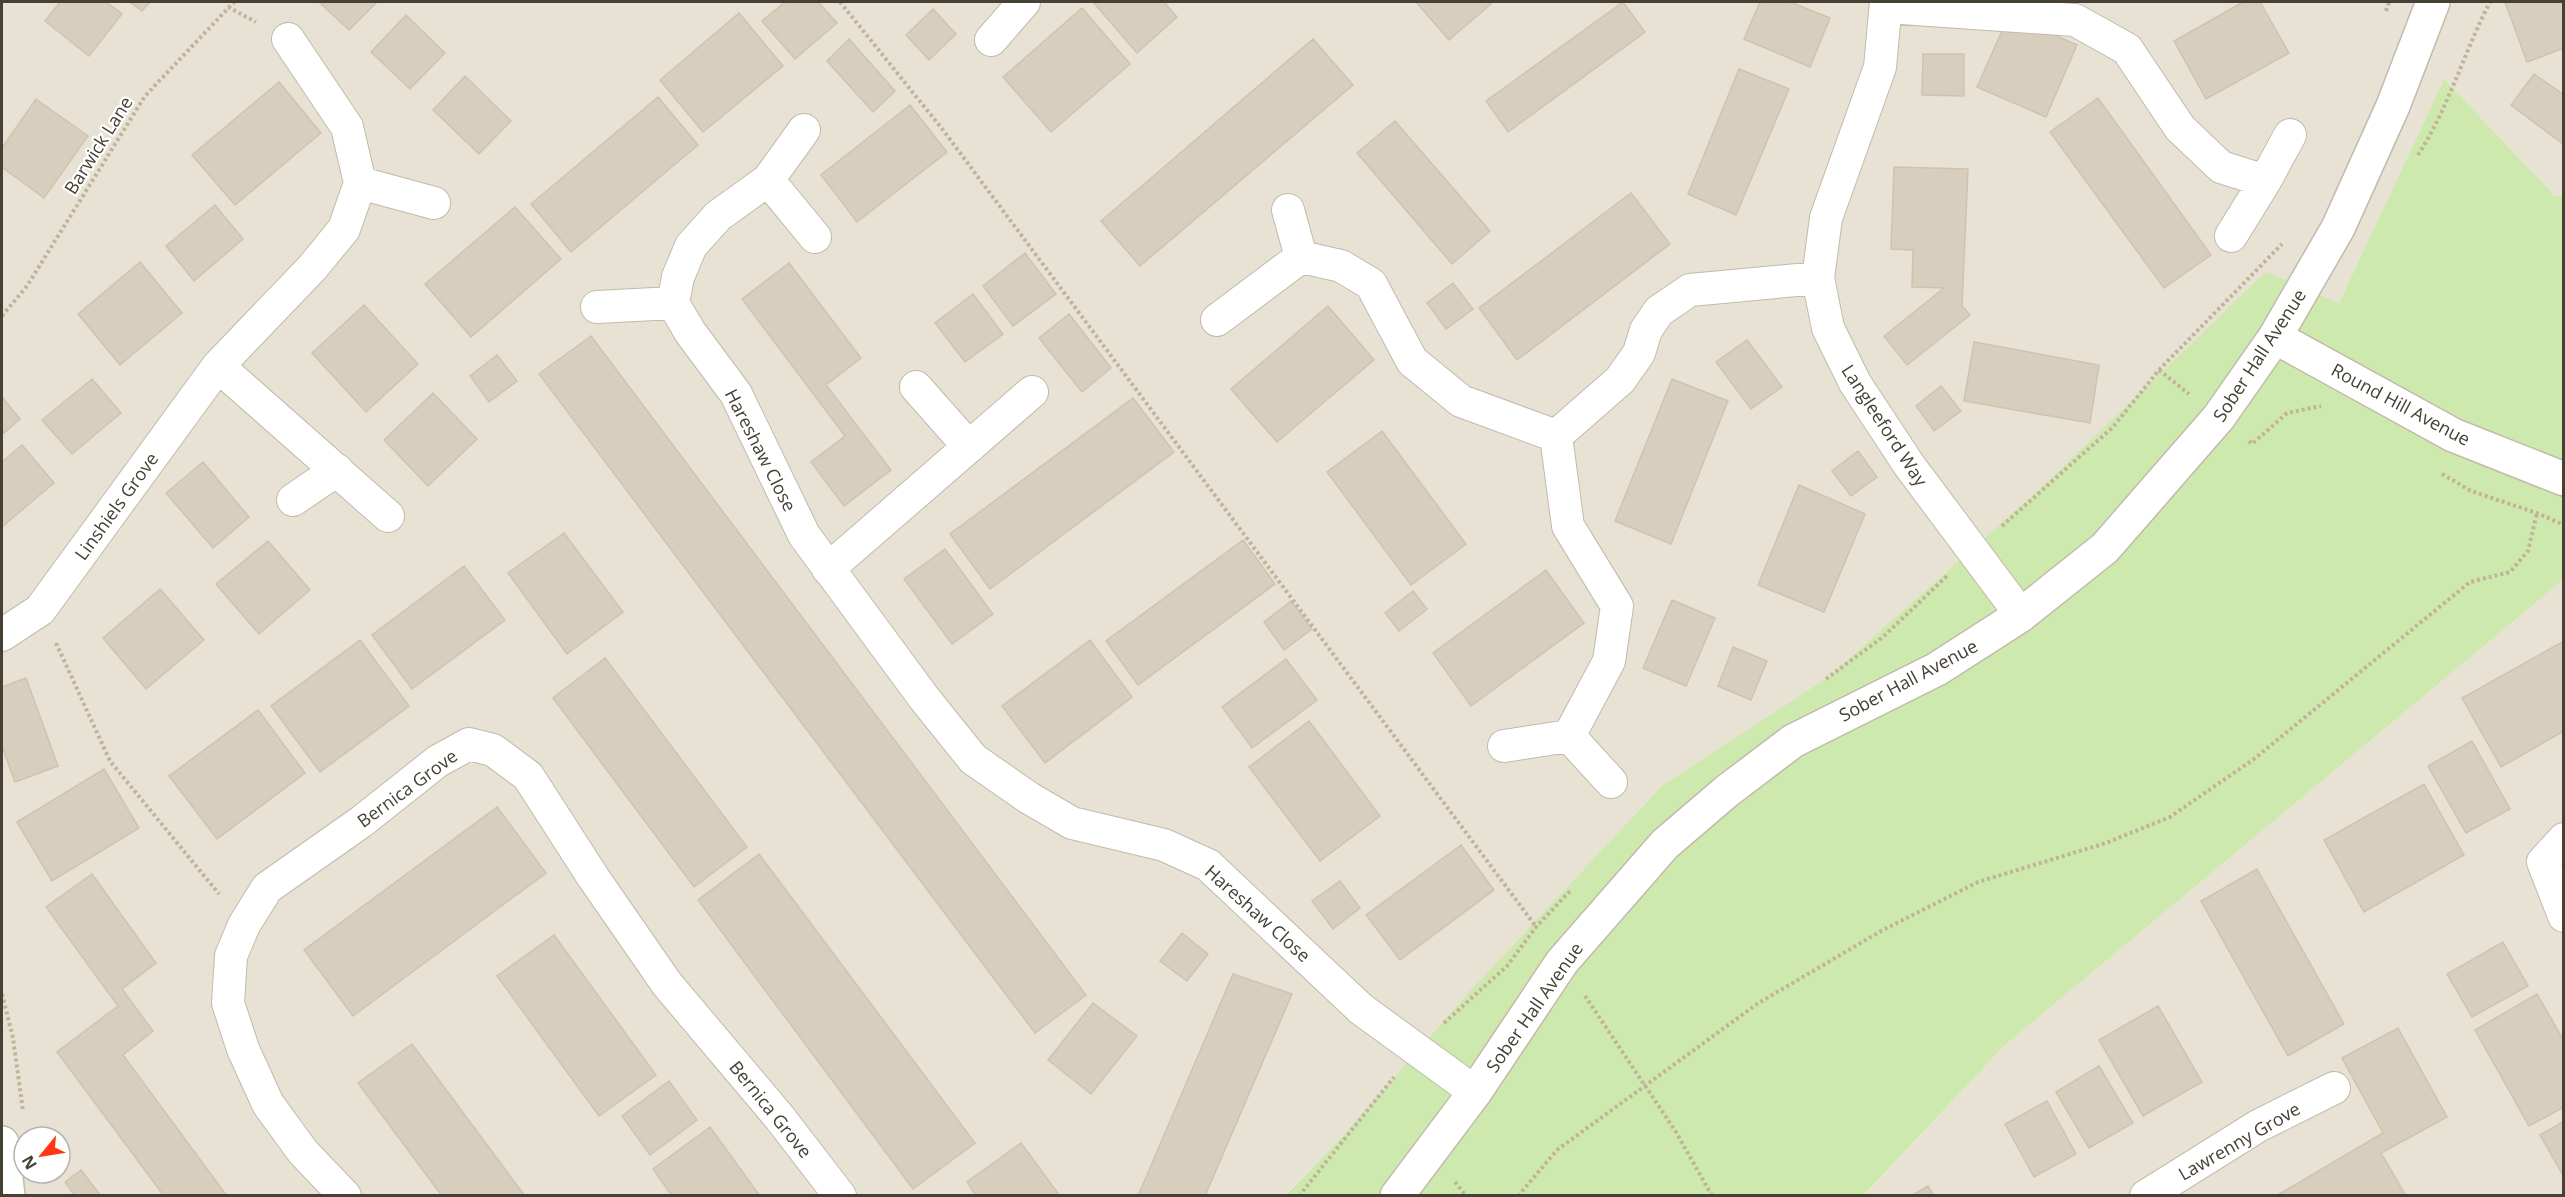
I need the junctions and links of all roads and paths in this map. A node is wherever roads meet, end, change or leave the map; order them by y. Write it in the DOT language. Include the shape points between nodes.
graph roads {
  1 [pos="234,2"];
  2 [pos="840,2"];
  3 [pos="1024,2"];
  4 [pos="2433,2"];
  5 [pos="2490,2"];
  6 [pos="1886,4"];
  7 [pos="288,39"];
  8 [pos="991,40"];
  9 [pos="804,130"];
  10 [pos="2290,135"];
  11 [pos="2418,154"];
  12 [pos="768,180"];
  13 [pos="2265,181"];
  14 [pos="360,183"];
  15 [pos="434,203"];
  16 [pos="1288,210"];
  17 [pos="2231,236"];
  18 [pos="815,237"];
  19 [pos="1301,257"];
  20 [pos="1818,278"];
  21 [pos="673,303"];
  22 [pos="597,307"];
  23 [pos="2,316"];
  24 [pos="1217,320"];
  25 [pos="2276,337"];
  26 [pos="218,366"];
  27 [pos="916,387"];
  28 [pos="1032,392"];
  29 [pos="1556,436"];
  30 [pos="969,447"];
  31 [pos="337,470"];
  32 [pos="2559,477"];
  33 [pos="293,500"];
  34 [pos="388,516"];
  35 [pos="828,569"];
  36 [pos="40,610"];
  37 [pos="2021,615"];
  38 [pos="2,635"];
  39 [pos="1569,736"];
  40 [pos="1504,746"];
  41 [pos="1611,782"];
  42 [pos="2564,838"];
  43 [pos="2564,916"];
  44 [pos="244,925"];
  45 [pos="1562,962"];
  46 [pos="2,994"];
  47 [pos="1646,1087"];
  48 [pos="2334,1088"];
  49 [pos="1475,1092"];
  50 [pos="24,1115"];
  51 [pos="2,1143"];
  52 [pos="9,1196"];
  53 [pos="345,1196"];
  54 [pos="840,1196"];
  55 [pos="1397,1196"];
  56 [pos="1518,1196"];
  57 [pos="1712,1196"];
  58 [pos="2145,1196"];
  1 -- 23 [label="path, Barwick Lane" via="145,96 27,286"];
  2 -- 45 [label="path" via="942,130"];
  3 -- 8 [label="street"];
  4 -- 25 [label="street, Sober Hall Avenue" via="2393,106 2338,228"];
  5 -- 11 [label="path" via="2435,130"];
  6 -- 13 [label="street" via="2075,20 2127,49 2180,128 2221,167"];
  6 -- 20 [label="street, Langleeford Way" via="1880,67 1826,218"];
  7 -- 14 [label="street" via="347,127"];
  9 -- 12 [label="street"];
  10 -- 13 [label="street"];
  12 -- 18 [label="street"];
  12 -- 21 [label="street" via="718,216 691,246 678,277"];
  13 -- 17 [label="street"];
  14 -- 15 [label="street"];
  14 -- 26 [label="street, Linshiels Grove" via="344,229"];
  16 -- 19 [label="street"];
  19 -- 24 [label="street"];
  19 -- 29 [label="street" via="1341,266 1371,284 1412,361 1461,401"];
  20 -- 29 [label="street" via="1690,290 1659,311 1646,330 1639,353 1620,380"];
  20 -- 37 [label="street, Langleeford Way" via="1828,328 1855,383 1909,465"];
  21 -- 22 [label="street"];
  21 -- 35 [label="street, Hareshaw Close" via="736,394 804,536"];
  25 -- 32 [label="street, Round Hill Avenue" via="2452,435"];
  25 -- 37 [label="street, Sober Hall Avenue" via="2219,417 2105,548"];
  26 -- 31 [label="street"];
  26 -- 36 [label="street, Linshiels Grove"];
  27 -- 30 [label="street"];
  28 -- 30 [label="street"];
  29 -- 39 [label="street" via="1568,526 1617,606 1609,661"];
  30 -- 35 [label="street"];
  31 -- 33 [label="street"];
  31 -- 34 [label="street"];
  32 -- 47 [label="path" via="2537,513 2528,550 2510,572 2470,582 2254,759 2170,817 2106,843 1978,882 1881,931 1757,1004"];
  35 -- 49 [label="street, Hareshaw Close" via="973,759 1072,823 1164,845 1209,865 1361,1009"];
  36 -- 38 [label="street, Linshiels Grove"];
  36 -- 44 [label="path" via="111,761"];
  37 -- 45 [label="street, Sober Hall Avenue" via="1937,669 1793,741 1665,844"];
  39 -- 40 [label="street"];
  39 -- 41 [label="street"];
  42 -- 43 [label="street" via="2543,862"];
  44 -- 53 [label="street, Bernica Grove" via="231,957 228,1003 243,1048 268,1104 303,1152"];
  44 -- 54 [label="street, Bernica Grove" via="267,888 361,822 438,761 469,744 493,750 528,776 667,984"];
  45 -- 47 [label="path"];
  45 -- 49 [label="street, Sober Hall Avenue"];
  46 -- 50 [label="path" via="14,1038"];
  47 -- 56 [label="path" via="1557,1150"];
  47 -- 57 [label="path"];
  48 -- 58 [label="street, Lawrenny Grove" via="2258,1126"];
  49 -- 55 [label="street, Sober Hall Avenue"];
  51 -- 52 [label="street"];
}
